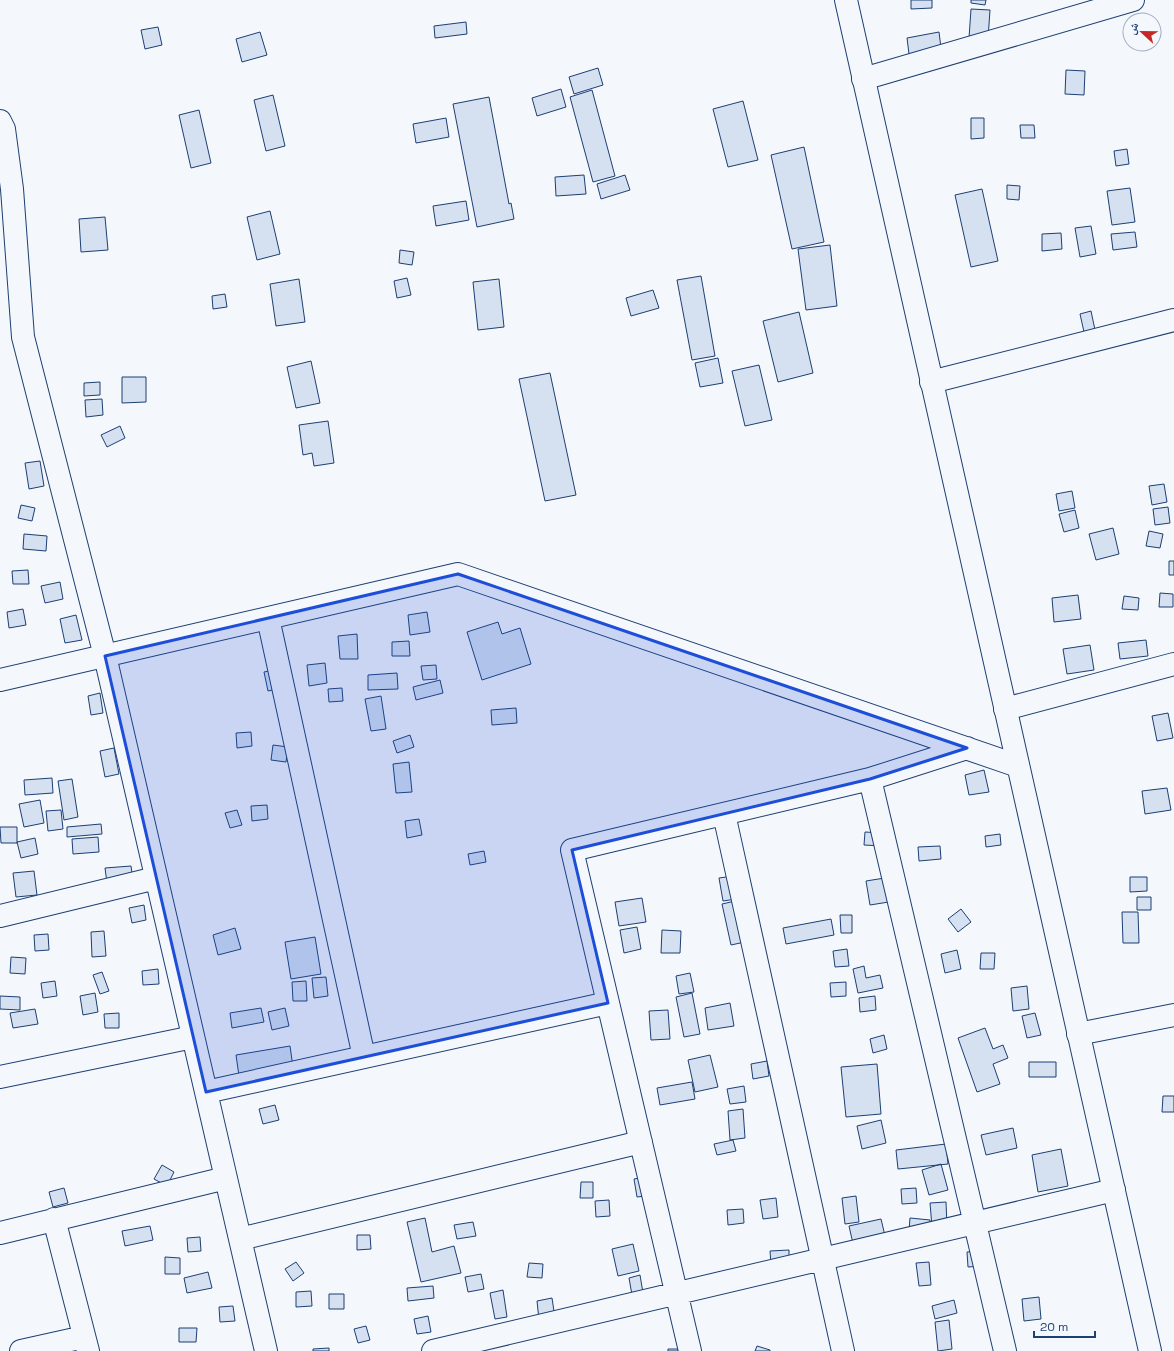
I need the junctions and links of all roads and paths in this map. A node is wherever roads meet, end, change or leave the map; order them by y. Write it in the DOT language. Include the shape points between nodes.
graph roads {
  1 [pos="846,0"];
  2 [pos="1134,0"];
  3 [pos="863,79"];
  4 [pos="0,121"];
  5 [pos="6,190"];
  6 [pos="1174,320"];
  7 [pos="931,382"];
  8 [pos="268,618"];
  9 [pos="105,656"];
  10 [pos="1174,664"];
  11 [pos="0,680"];
  12 [pos="1005,709"];
  13 [pos="967,748"];
  14 [pos="1018,766"];
  15 [pos="870,779"];
  16 [pos="724,814"];
  17 [pos="156,878"];
  18 [pos="0,916"];
  19 [pos="608,1003"];
  20 [pos="1174,1016"];
  21 [pos="1078,1034"];
  22 [pos="193,1037"];
  23 [pos="364,1057"];
  24 [pos="0,1077"];
  25 [pos="206,1092"];
  26 [pos="641,1142"];
  27 [pos="226,1178"];
  28 [pos="1114,1190"];
  29 [pos="54,1219"];
  30 [pos="974,1223"];
  31 [pos="0,1233"];
  32 [pos="240,1239"];
  33 [pos="823,1259"];
  34 [pos="677,1293"];
  35 [pos="86,1344"];
  36 [pos="21,1351"];
  37 [pos="266,1351"];
  38 [pos="435,1351"];
  39 [pos="690,1351"];
  40 [pos="843,1351"];
  41 [pos="1005,1351"];
  42 [pos="1150,1351"];
  1 -- 3 [label="street"];
  2 -- 3 [label="street"];
  3 -- 7 [label="street"];
  4 -- 5 [label="street" via="4,129"];
  5 -- 9 [label="street" via="23,337"];
  6 -- 7 [label="street"];
  7 -- 12 [label="street"];
  8 -- 9 [label="street"];
  8 -- 13 [label="street" via="458,574"];
  8 -- 23 [label="street"];
  9 -- 11 [label="street"];
  9 -- 17 [label="street"];
  10 -- 12 [label="street"];
  12 -- 14 [label="street"];
  13 -- 14 [label="street"];
  13 -- 15 [label="street"];
  14 -- 21 [label="street"];
  15 -- 16 [label="street"];
  15 -- 30 [label="street"];
  16 -- 19 [label="street" via="572,850"];
  16 -- 33 [label="street"];
  17 -- 18 [label="street"];
  17 -- 22 [label="street"];
  19 -- 23 [label="street"];
  19 -- 26 [label="street"];
  20 -- 21 [label="street"];
  21 -- 28 [label="street"];
  22 -- 24 [label="street"];
  22 -- 25 [label="street"];
  23 -- 25 [label="street"];
  25 -- 27 [label="street"];
  26 -- 32 [label="street"];
  26 -- 34 [label="street"];
  27 -- 29 [label="street"];
  27 -- 32 [label="street"];
  28 -- 30 [label="street"];
  28 -- 42 [label="street"];
  29 -- 31 [label="street"];
  29 -- 35 [label="street"];
  30 -- 33 [label="street"];
  30 -- 41 [label="street"];
  32 -- 37 [label="street"];
  33 -- 34 [label="street"];
  33 -- 40 [label="street"];
  34 -- 38 [label="street"];
  34 -- 39 [label="street"];
  35 -- 36 [label="street"];
}
